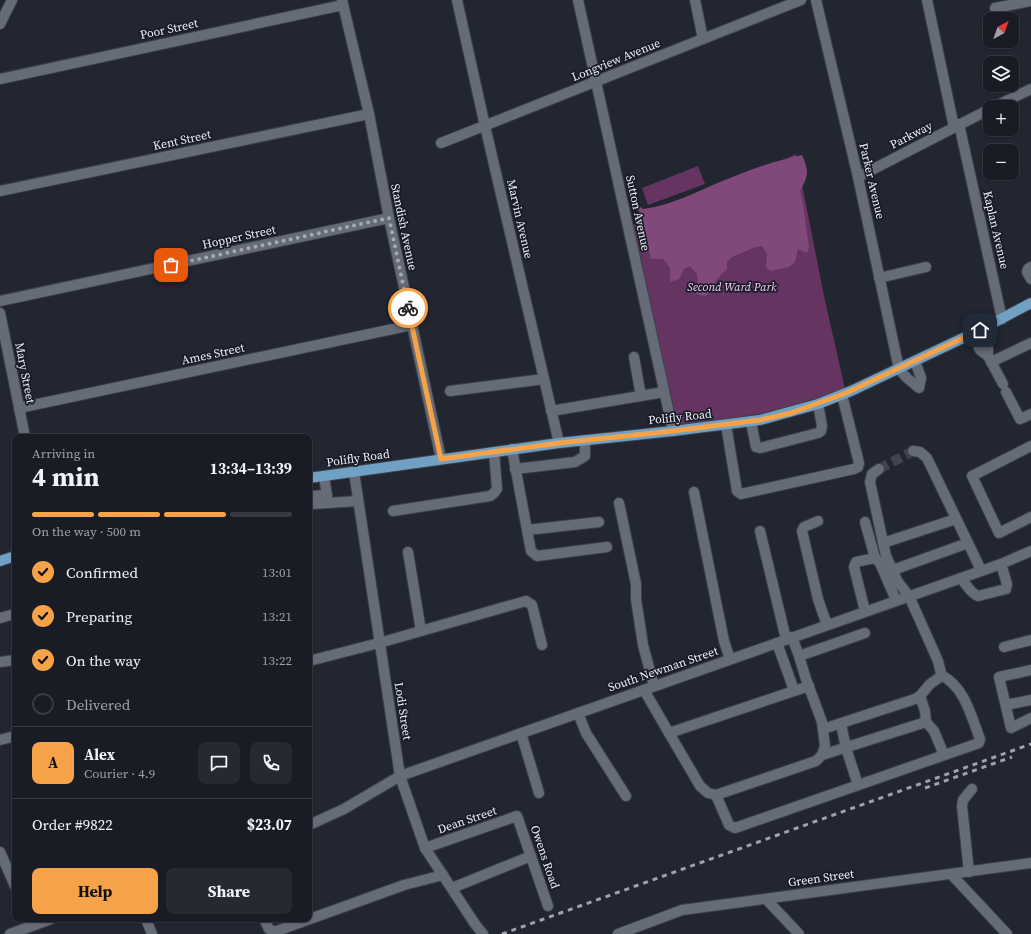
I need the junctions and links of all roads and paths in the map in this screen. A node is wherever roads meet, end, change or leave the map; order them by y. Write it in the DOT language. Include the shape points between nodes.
graph roads {
  1 [pos="12,0"];
  2 [pos="457,0"];
  3 [pos="578,0"];
  4 [pos="695,0"];
  5 [pos="801,0"];
  6 [pos="816,0"];
  7 [pos="928,0"];
  8 [pos="1031,1"];
  9 [pos="343,2"];
  10 [pos="996,8"];
  11 [pos="0,24"];
  12 [pos="703,39"];
  13 [pos="0,79"];
  14 [pos="596,82"];
  15 [pos="1031,89"];
  16 [pos="1008,100"];
  17 [pos="983,112"];
  18 [pos="369,114"];
  19 [pos="957,125"];
  20 [pos="485,126"];
  21 [pos="441,143"];
  22 [pos="858,177"];
  23 [pos="0,191"];
  24 [pos="389,218"];
  25 [pos="926,267"];
  26 [pos="1031,267"];
  27 [pos="879,278"];
  28 [pos="1031,280"];
  29 [pos="0,301"];
  30 [pos="1031,304"];
  31 [pos="0,313"];
  32 [pos="1002,319"];
  33 [pos="412,325"];
  34 [pos="977,332"];
  35 [pos="1031,343"];
  36 [pos="634,357"];
  37 [pos="990,359"];
  38 [pos="915,361"];
  39 [pos="899,369"];
  40 [pos="544,379"];
  41 [pos="450,391"];
  42 [pos="664,392"];
  43 [pos="842,395"];
  44 [pos="640,396"];
  45 [pos="818,404"];
  46 [pos="19,408"];
  47 [pos="551,411"];
  48 [pos="1031,414"];
  49 [pos="751,422"];
  50 [pos="726,425"];
  51 [pos="673,431"];
  52 [pos="24,434"];
  53 [pos="585,440"];
  54 [pos="559,443"];
  55 [pos="1031,446"];
  56 [pos="512,449"];
  57 [pos="913,451"];
  58 [pos="494,452"];
  59 [pos="441,459"];
  60 [pos="515,469"];
  61 [pos="879,469"];
  62 [pos="354,472"];
  63 [pos="324,476"];
  64 [pos="312,478"];
  65 [pos="694,492"];
  66 [pos="327,499"];
  67 [pos="312,500"];
  68 [pos="358,501"];
  69 [pos="620,502"];
  70 [pos="393,511"];
  71 [pos="1031,517"];
  72 [pos="956,520"];
  73 [pos="818,521"];
  74 [pos="599,522"];
  75 [pos="864,522"];
  76 [pos="527,530"];
  77 [pos="760,531"];
  78 [pos="883,542"];
  79 [pos="968,543"];
  80 [pos="607,547"];
  81 [pos="1031,551"];
  82 [pos="408,552"];
  83 [pos="12,557"];
  84 [pos="875,558"];
  85 [pos="0,561"];
  86 [pos="1001,564"];
  87 [pos="893,570"];
  88 [pos="981,570"];
  89 [pos="961,578"];
  90 [pos="909,596"];
  91 [pos="896,600"];
  92 [pos="865,612"];
  93 [pos="12,615"];
  94 [pos="0,618"];
  95 [pos="827,625"];
  96 [pos="421,631"];
  97 [pos="865,634"];
  98 [pos="785,640"];
  99 [pos="1031,640"];
  100 [pos="379,643"];
  101 [pos="542,645"];
  102 [pos="1004,647"];
  103 [pos="799,656"];
  104 [pos="730,659"];
  105 [pos="12,660"];
  106 [pos="312,660"];
  107 [pos="0,662"];
  108 [pos="1031,670"];
  109 [pos="941,675"];
  110 [pos="654,686"];
  111 [pos="808,686"];
  112 [pos="644,690"];
  113 [pos="794,690"];
  114 [pos="920,696"];
  115 [pos="1031,700"];
  116 [pos="1006,705"];
  117 [pos="578,713"];
  118 [pos="1031,718"];
  119 [pos="926,722"];
  120 [pos="841,724"];
  121 [pos="823,729"];
  122 [pos="521,733"];
  123 [pos="669,733"];
  124 [pos="12,737"];
  125 [pos="0,740"];
  126 [pos="846,748"];
  127 [pos="822,755"];
  128 [pos="944,756"];
  129 [pos="400,776"];
  130 [pos="858,785"];
  131 [pos="972,789"];
  132 [pos="540,793"];
  133 [pos="716,795"];
  134 [pos="626,796"];
  135 [pos="517,816"];
  136 [pos="312,824"];
  137 [pos="425,848"];
  138 [pos="0,852"];
  139 [pos="531,856"];
  140 [pos="1031,863"];
  141 [pos="969,872"];
  142 [pos="951,874"];
  143 [pos="443,875"];
  144 [pos="12,879"];
  145 [pos="452,888"];
  146 [pos="766,899"];
  147 [pos="548,906"];
  148 [pos="312,918"];
  149 [pos="34,922"];
  150 [pos="147,922"];
  151 [pos="266,922"];
  152 [pos="302,922"];
  153 [pos="621,933"];
  154 [pos="10,934"];
  155 [pos="152,934"];
  156 [pos="483,934"];
  157 [pos="799,934"];
  158 [pos="1007,934"];
  1 -- 11 [label="street"];
  2 -- 20 [label="street, Marvin Avenue"];
  3 -- 14 [label="street, Sutton Avenue"];
  4 -- 12 [label="street"];
  5 -- 12 [label="street, Longview Avenue"];
  6 -- 22 [label="street, Parker Avenue"];
  7 -- 19 [label="street, Kaplan Avenue"];
  8 -- 10 [label="street"];
  9 -- 13 [label="street, Poor Street"];
  9 -- 18 [label="street, Standish Avenue"];
  12 -- 14 [label="street, Longview Avenue"];
  14 -- 20 [label="street, Longview Avenue"];
  14 -- 42 [label="street, Sutton Avenue"];
  15 -- 16 [label="street"];
  17 -- 19 [label="street, Parkway"];
  18 -- 23 [label="street, Kent Street"];
  18 -- 24 [label="street, Standish Avenue"];
  19 -- 22 [label="street, Parkway"];
  19 -- 32 [label="street, Kaplan Avenue"];
  20 -- 21 [label="street, Longview Avenue"];
  20 -- 40 [label="street, Marvin Avenue"];
  22 -- 27 [label="street, Parker Avenue"];
  24 -- 29 [label="street, Hopper Street"];
  24 -- 33 [label="street, Standish Avenue"];
  25 -- 27 [label="street"];
  26 -- 28 [label="street" via="1027,272"];
  27 -- 39 [label="street, Parker Avenue"];
  30 -- 32 [label="main road, Polifly Road"];
  31 -- 46 [label="street, Mary Street"];
  32 -- 34 [label="main road, Polifly Road"];
  33 -- 46 [label="street, Ames Street"];
  33 -- 59 [label="street, Standish Avenue"];
  34 -- 37 [label="street" via="988,348"];
  34 -- 38 [label="main road, Polifly Road"];
  35 -- 37 [label="street"];
  36 -- 44 [label="street"];
  37 -- 48 [label="street" via="1020,419"];
  38 -- 39 [label="main road, Polifly Road"];
  38 -- 39 [label="street" via="921,378 919,388"];
  39 -- 43 [label="main road, Polifly Road"];
  40 -- 41 [label="street"];
  40 -- 47 [label="street, Marvin Avenue"];
  42 -- 44 [label="street"];
  42 -- 51 [label="street, Sutton Avenue"];
  43 -- 45 [label="main road, Polifly Road"];
  43 -- 50 [label="street" via="859,463 854,469 741,494 737,491"];
  44 -- 47 [label="street"];
  45 -- 49 [label="main road, Polifly Road"];
  45 -- 49 [label="street" via="822,426 818,433 760,448 756,447"];
  46 -- 52 [label="street, Mary Street"];
  47 -- 54 [label="street, Marvin Avenue"];
  49 -- 50 [label="main road, Polifly Road"];
  50 -- 51 [label="main road, Polifly Road"];
  51 -- 53 [label="main road, Polifly Road"];
  53 -- 54 [label="main road, Polifly Road"];
  53 -- 60 [label="street" via="585,456 575,462"];
  54 -- 56 [label="main road, Polifly Road"];
  55 -- 71 [label="street" via="972,476 999,533"];
  56 -- 58 [label="main road, Polifly Road"];
  56 -- 60 [label="street"];
  57 -- 72 [label="street" via="920,452 927,458"];
  58 -- 59 [label="main road, Polifly Road"];
  58 -- 70 [label="street" via="497,489 490,496"];
  59 -- 62 [label="main road, Polifly Road"];
  60 -- 76 [label="street"];
  61 -- 78 [label="street" via="872,474 870,482"];
  62 -- 63 [label="main road, Polifly Road"];
  62 -- 68 [label="street, Lodi Street"];
  63 -- 64 [label="main road, Polifly Road"];
  63 -- 66 [label="street"];
  65 -- 104 [label="street" via="724,641"];
  66 -- 67 [label="street"];
  66 -- 68 [label="street"];
  68 -- 100 [label="street, Lodi Street"];
  69 -- 110 [label="street" via="636,584 643,645"];
  72 -- 78 [label="street"];
  72 -- 79 [label="street"];
  73 -- 95 [label="street" via="804,527 802,531 818,599"];
  74 -- 76 [label="street"];
  75 -- 84 [label="street"];
  76 -- 80 [label="street" via="531,551 537,556"];
  77 -- 98 [label="street"];
  78 -- 87 [label="street"];
  79 -- 87 [label="street"];
  79 -- 88 [label="street"];
  81 -- 86 [label="street, South Newman Street"];
  82 -- 96 [label="street"];
  83 -- 85 [label="main road"];
  84 -- 91 [label="street" via="880,563"];
  84 -- 92 [label="street" via="856,562 854,567"];
  86 -- 88 [label="street, South Newman Street"];
  86 -- 89 [label="street" via="1007,584 1002,590 974,595"];
  87 -- 90 [label="street" via="898,582"];
  88 -- 89 [label="street, South Newman Street"];
  89 -- 90 [label="street, South Newman Street"];
  90 -- 91 [label="street, South Newman Street"];
  90 -- 109 [label="street" via="938,661"];
  91 -- 92 [label="street, South Newman Street"];
  92 -- 95 [label="street, South Newman Street"];
  93 -- 94 [label="street"];
  95 -- 98 [label="street, South Newman Street"];
  96 -- 100 [label="street"];
  96 -- 101 [label="street" via="526,602 532,605"];
  97 -- 103 [label="street"];
  98 -- 103 [label="street"];
  98 -- 104 [label="street, South Newman Street"];
  98 -- 113 [label="street"];
  99 -- 102 [label="street"];
  100 -- 106 [label="street"];
  100 -- 129 [label="street, Lodi Street"];
  103 -- 111 [label="street"];
  104 -- 110 [label="street, South Newman Street"];
  105 -- 107 [label="street"];
  108 -- 116 [label="street" via="999,677"];
  109 -- 114 [label="street"];
  109 -- 128 [label="street" via="960,691 980,739 979,743"];
  110 -- 112 [label="street, South Newman Street"];
  111 -- 113 [label="street"];
  111 -- 121 [label="street"];
  112 -- 117 [label="street, South Newman Street"];
  112 -- 123 [label="street"];
  113 -- 123 [label="street"];
  114 -- 119 [label="street"];
  114 -- 120 [label="street"];
  115 -- 116 [label="street"];
  116 -- 118 [label="street" via="1011,728"];
  117 -- 122 [label="street, South Newman Street"];
  117 -- 134 [label="street" via="586,733"];
  119 -- 126 [label="street"];
  119 -- 128 [label="street" via="934,731"];
  120 -- 121 [label="street"];
  120 -- 126 [label="street"];
  121 -- 127 [label="street" via="825,746"];
  122 -- 129 [label="street, South Newman Street"];
  122 -- 132 [label="street"];
  123 -- 133 [label="street" via="700,786 708,793"];
  124 -- 125 [label="street"];
  126 -- 127 [label="street"];
  126 -- 130 [label="street"];
  127 -- 133 [label="street" via="816,761"];
  128 -- 130 [label="street"];
  129 -- 136 [label="street, South Newman Street" via="344,809"];
  129 -- 137 [label="street, Lodi Street"];
  130 -- 133 [label="street" via="735,828 729,825"];
  131 -- 141 [label="street" via="963,800 962,806"];
  135 -- 137 [label="street, Dean Street"];
  135 -- 139 [label="street, Owens Road"];
  137 -- 143 [label="street, Lodi Street"];
  138 -- 144 [label="street"];
  139 -- 145 [label="street"];
  139 -- 147 [label="street, Owens Road"];
  140 -- 141 [label="street, Green Street"];
  141 -- 142 [label="street, Green Street"];
  142 -- 146 [label="street, Green Street"];
  142 -- 158 [label="street"];
  143 -- 145 [label="street, Lodi Street"];
  143 -- 148 [label="street" via="404,885"];
  145 -- 156 [label="street, Lodi Street"];
  146 -- 153 [label="street, Green Street" via="682,910"];
  146 -- 157 [label="street"];
  149 -- 154 [label="street"];
  150 -- 155 [label="street"];
  151 -- 152 [label="street" via="274,932"];
}
